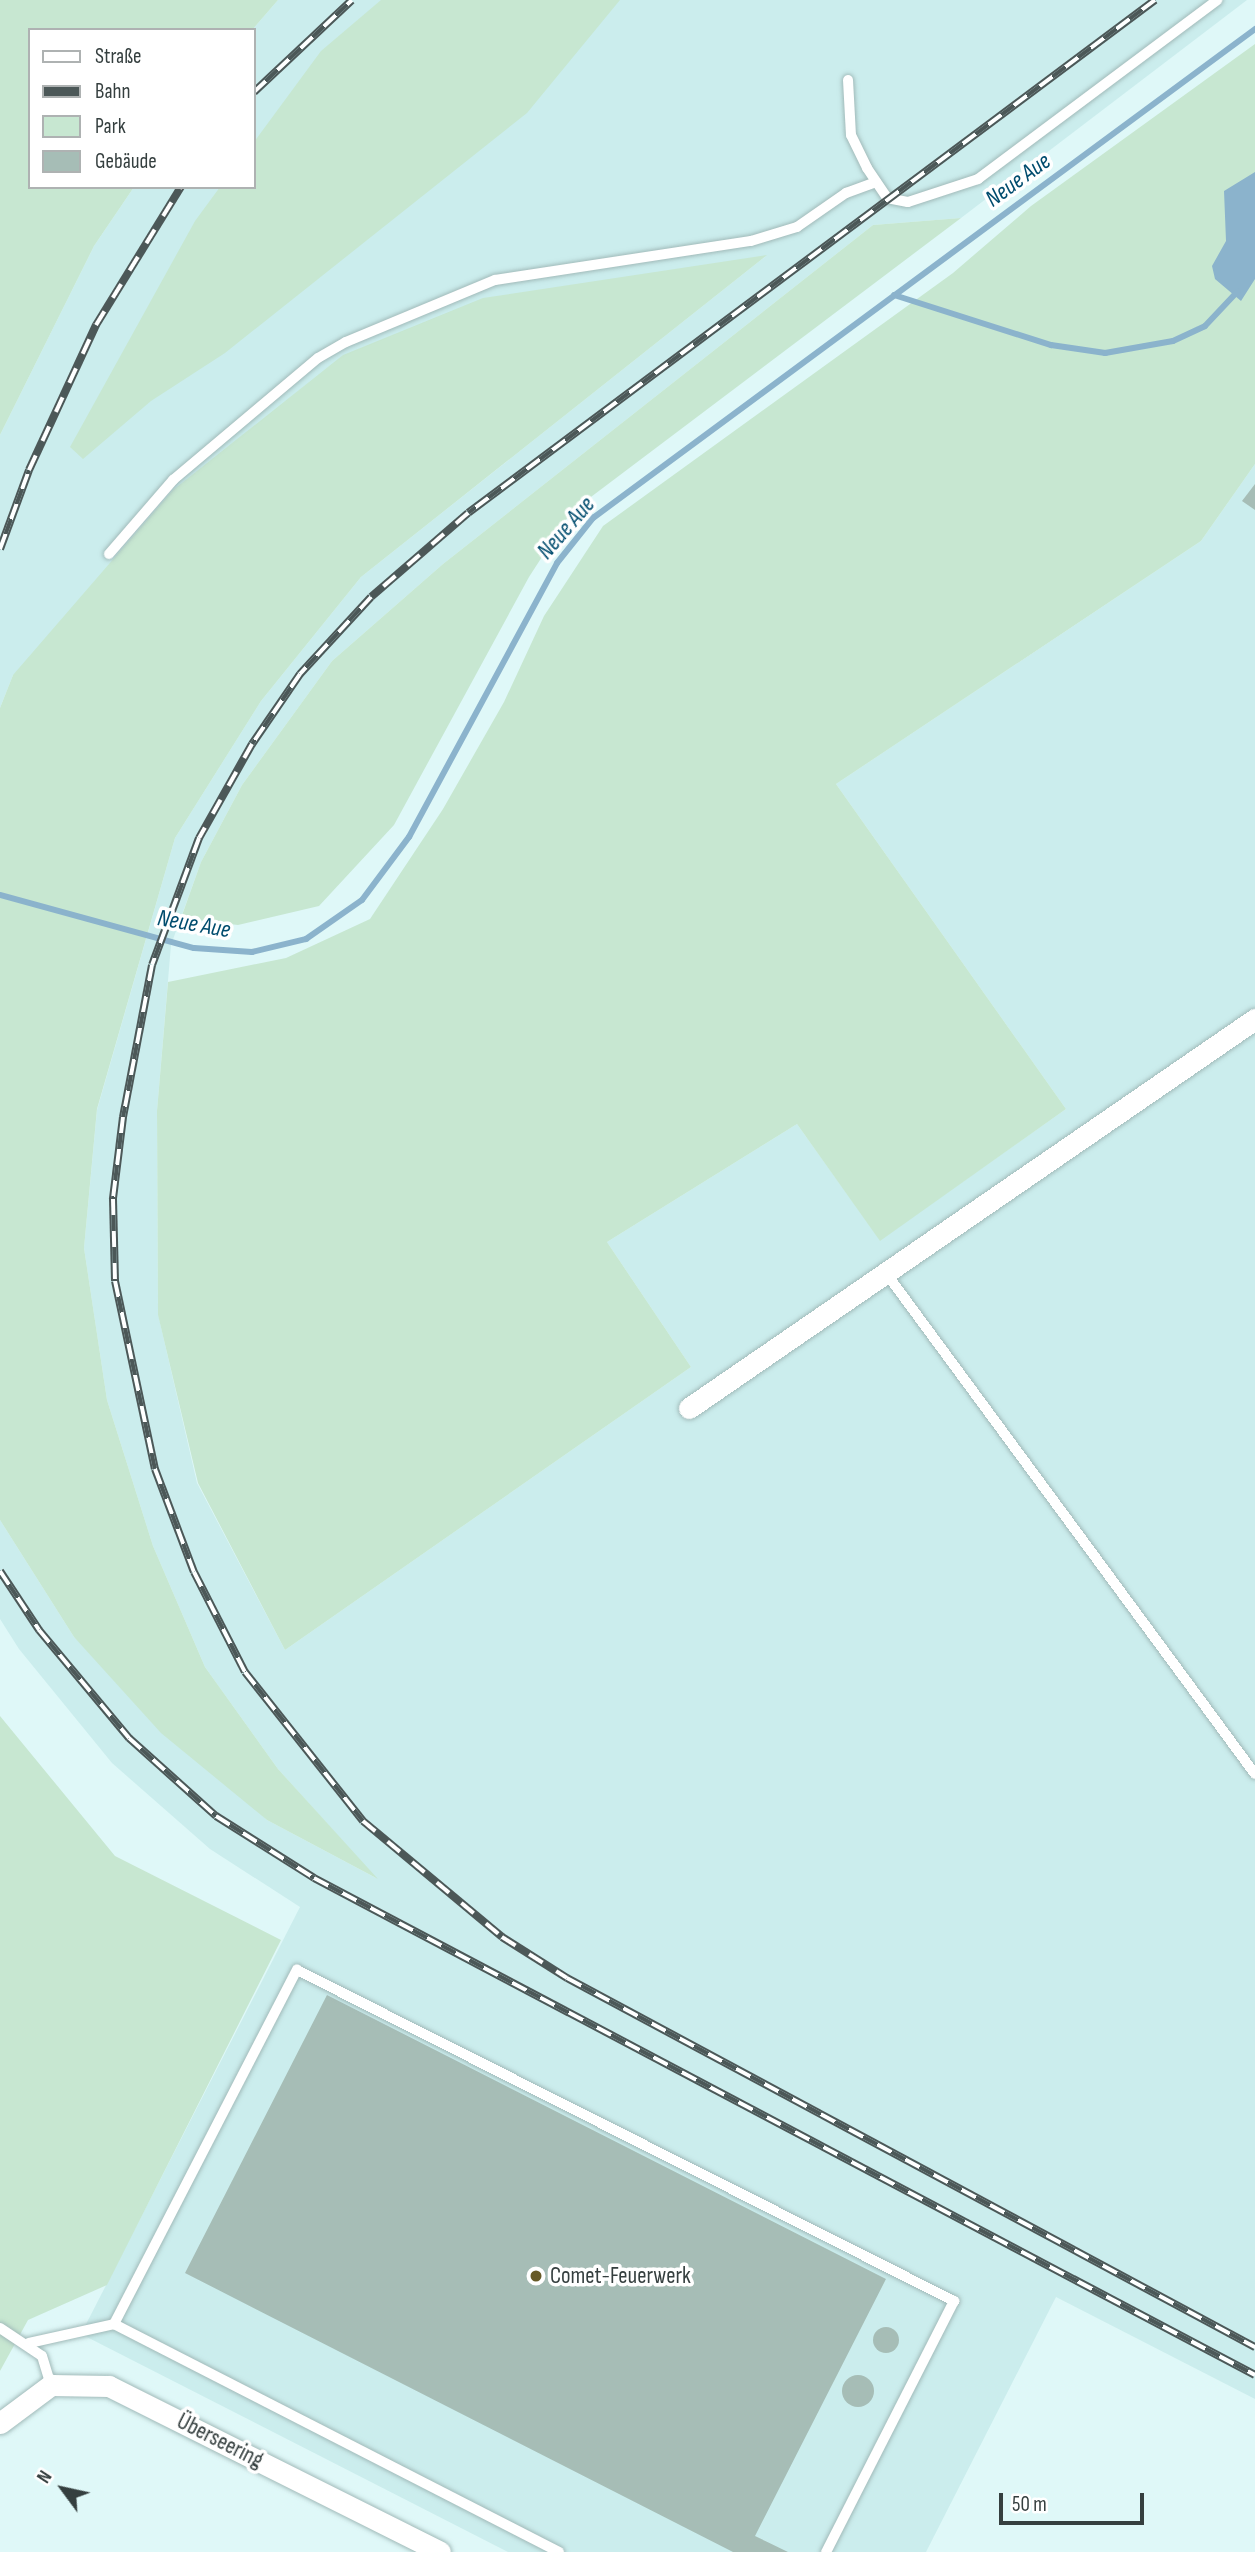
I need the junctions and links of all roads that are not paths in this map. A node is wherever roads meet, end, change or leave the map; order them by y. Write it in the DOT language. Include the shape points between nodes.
graph roads {
  1 [pos="1217,0"];
  2 [pos="848,80"];
  3 [pos="876,181"];
  4 [pos="109,554"];
  5 [pos="1255,1019"];
  6 [pos="886,1273"];
  7 [pos="689,1408"];
  8 [pos="1255,1774"];
  9 [pos="114,2324"];
  10 [pos="0,2328"];
  11 [pos="29,2343"];
  12 [pos="51,2385"];
  13 [pos="0,2423"];
  14 [pos="440,2552"];
  15 [pos="559,2552"];
  16 [pos="827,2552"];
  1 -- 3 [label="lane" via="978,179 908,202 887,198"];
  2 -- 3 [label="lane" via="851,135"];
  3 -- 4 [label="lane" via="846,193 797,227 751,241 495,280 346,342 318,358 173,480"];
  5 -- 6 [label="street"];
  6 -- 7 [label="street"];
  6 -- 8 [label="lane"];
  9 -- 11 [label="lane"];
  9 -- 15 [label="lane"];
  9 -- 16 [label="lane" via="297,1970 954,2301"];
  10 -- 11 [label="lane"];
  11 -- 12 [label="lane" via="43,2356"];
  12 -- 13 [label="street"];
  12 -- 14 [label="street, Überseering" via="109,2386"];
}
